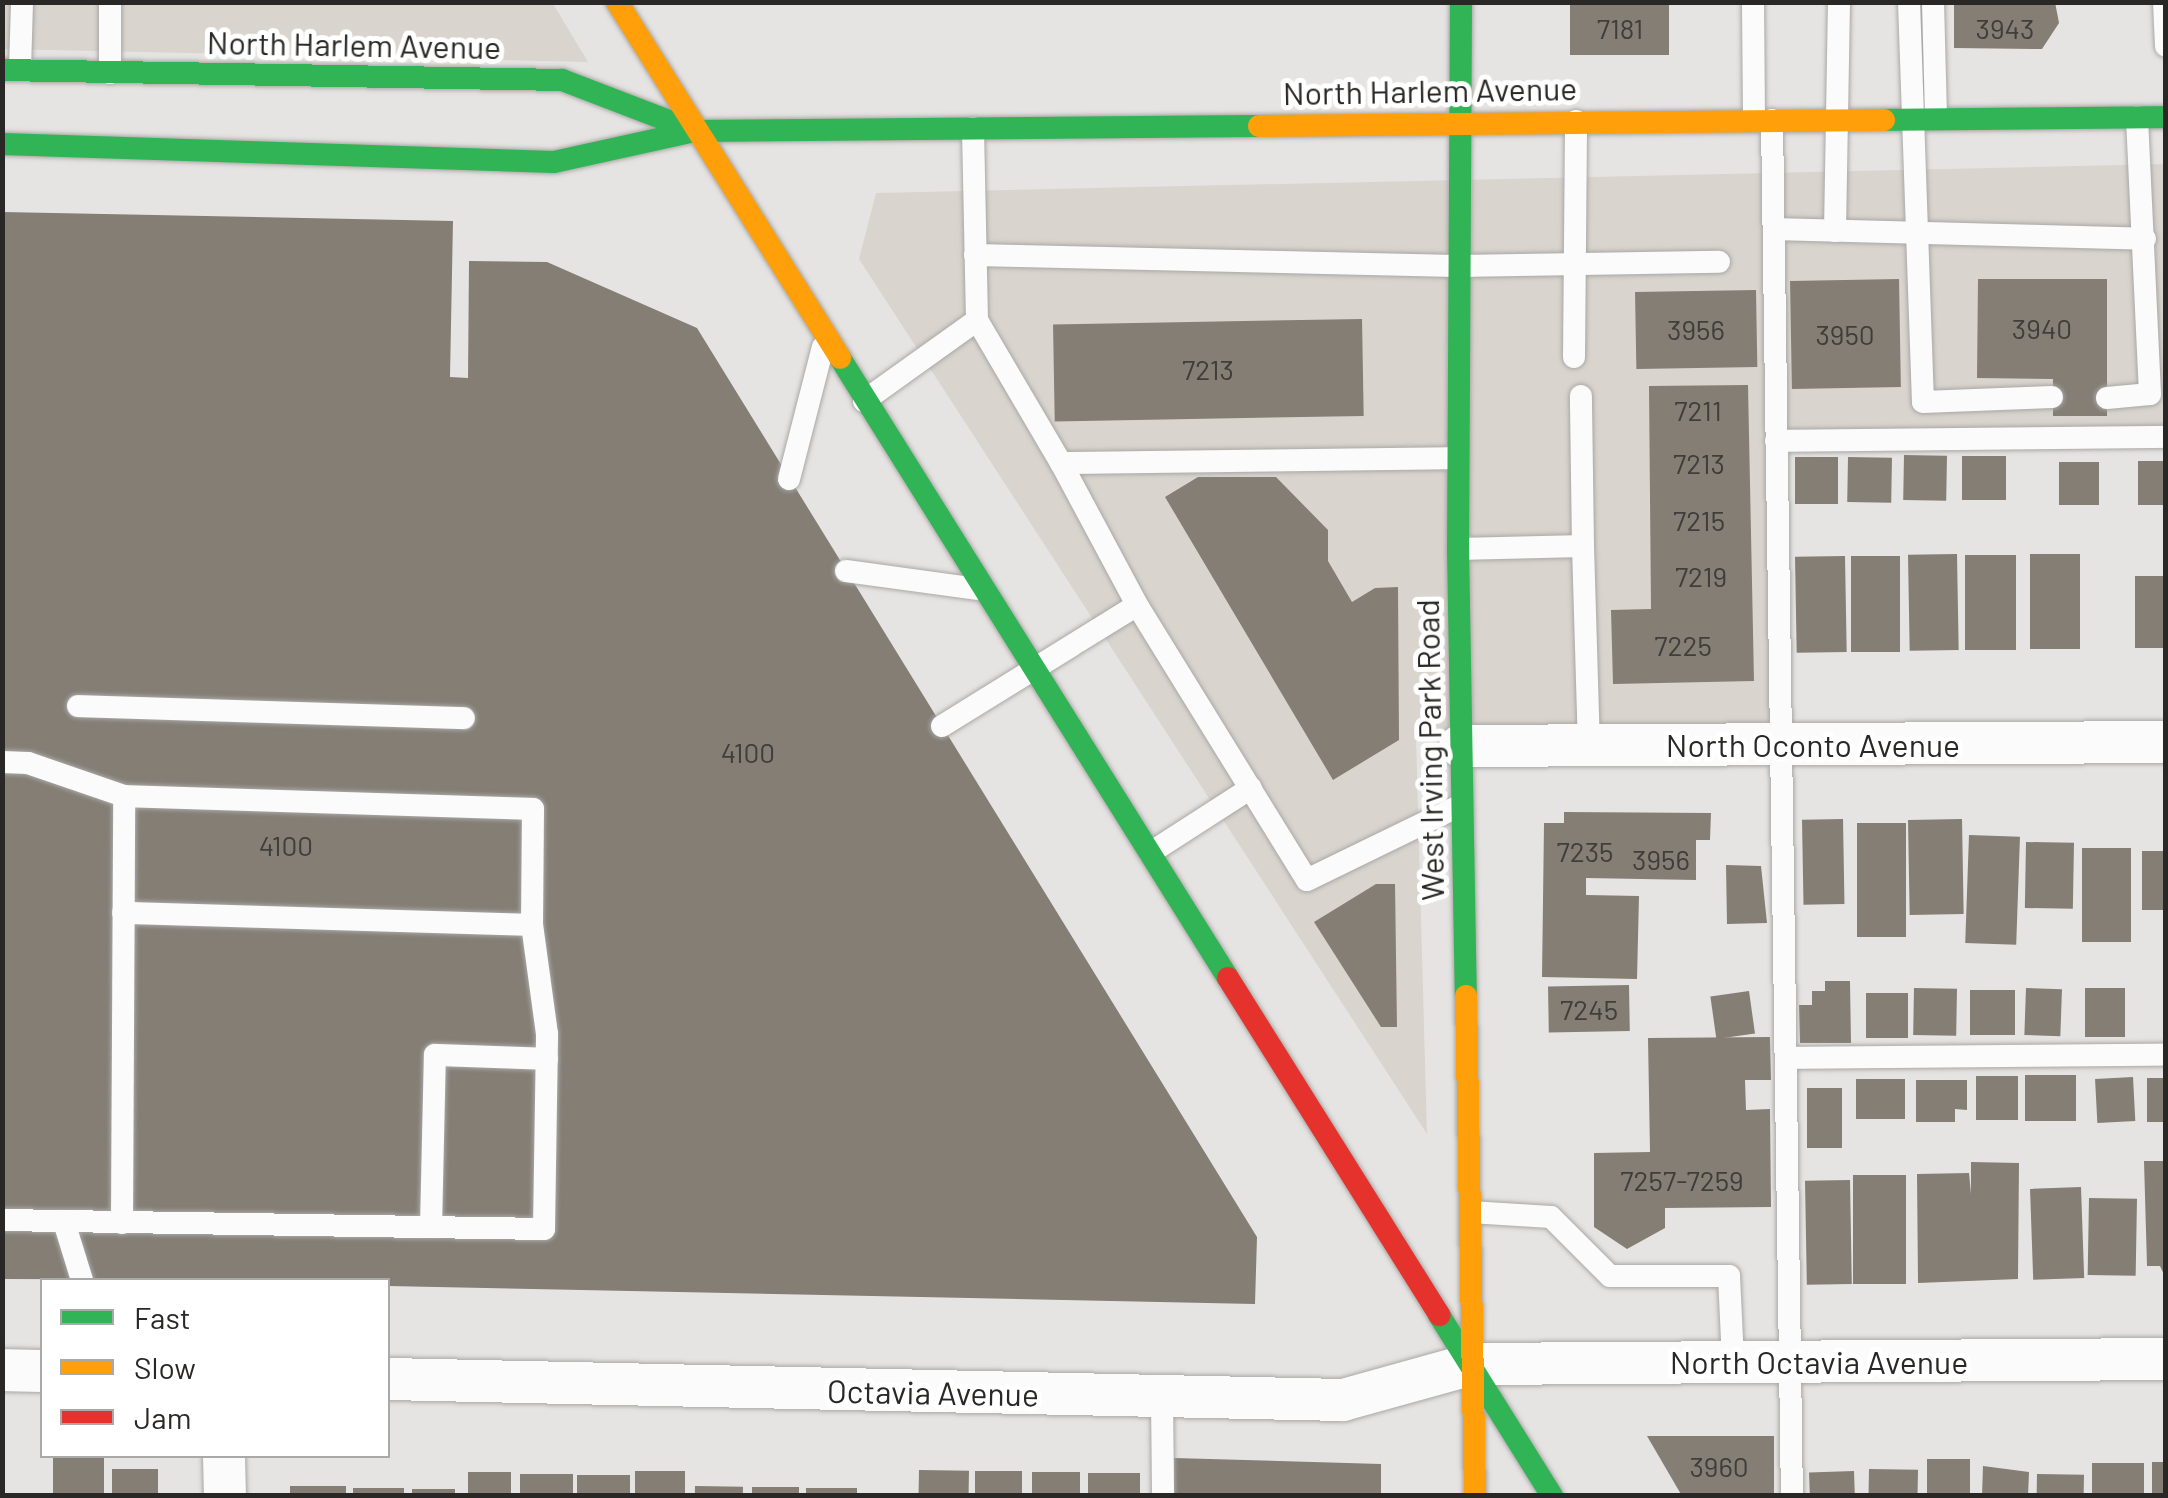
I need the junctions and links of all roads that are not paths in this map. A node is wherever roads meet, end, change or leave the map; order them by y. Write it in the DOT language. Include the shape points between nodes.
graph roads {
  1 [pos="22,2"];
  2 [pos="110,2"];
  3 [pos="617,2"];
  4 [pos="1461,2"];
  5 [pos="1752,2"];
  6 [pos="1838,2"];
  7 [pos="1910,2"];
  8 [pos="1934,2"];
  9 [pos="2164,2"];
  10 [pos="2166,46"];
  11 [pos="11,70"];
  12 [pos="110,72"];
  13 [pos="2137,117"];
  14 [pos="2166,117"];
  15 [pos="1840,119"];
  16 [pos="1910,119"];
  17 [pos="1936,119"];
  18 [pos="1764,120"];
  19 [pos="1576,121"];
  20 [pos="1459,122"];
  21 [pos="973,128"];
  22 [pos="695,131"];
  23 [pos="2,144"];
  24 [pos="1774,229"];
  25 [pos="1834,231"];
  26 [pos="1915,235"];
  27 [pos="2145,239"];
  28 [pos="975,256"];
  29 [pos="1719,262"];
  30 [pos="1576,265"];
  31 [pos="1456,266"];
  32 [pos="977,320"];
  33 [pos="826,339"];
  34 [pos="1574,358"];
  35 [pos="1581,396"];
  36 [pos="2052,397"];
  37 [pos="2107,398"];
  38 [pos="864,401"];
  39 [pos="2166,437"];
  40 [pos="1776,441"];
  41 [pos="1458,458"];
  42 [pos="1060,463"];
  43 [pos="789,479"];
  44 [pos="1583,546"];
  45 [pos="1458,550"];
  46 [pos="846,571"];
  47 [pos="984,590"];
  48 [pos="1137,604"];
  49 [pos="1034,669"];
  50 [pos="78,706"];
  51 [pos="464,718"];
  52 [pos="942,726"];
  53 [pos="2166,742"];
  54 [pos="1780,744"];
  55 [pos="1589,745"];
  56 [pos="1460,746"];
  57 [pos="2,762"];
  58 [pos="1251,788"];
  59 [pos="124,796"];
  60 [pos="1461,805"];
  61 [pos="1150,853"];
  62 [pos="124,912"];
  63 [pos="532,925"];
  64 [pos="2166,1055"];
  65 [pos="1786,1058"];
  66 [pos="547,1059"];
  67 [pos="1470,1212"];
  68 [pos="2,1220"];
  69 [pos="64,1222"];
  70 [pos="122,1223"];
  71 [pos="431,1227"];
  72 [pos="81,1278"];
  73 [pos="2166,1359"];
  74 [pos="1733,1362"];
  75 [pos="1789,1362"];
  76 [pos="1473,1364"];
  77 [pos="2,1370"];
  78 [pos="40,1371"];
  79 [pos="390,1379"];
  80 [pos="1162,1397"];
  81 [pos="224,1458"];
  82 [pos="225,1496"];
  83 [pos="1163,1496"];
  84 [pos="1475,1496"];
  85 [pos="1552,1496"];
  86 [pos="1792,1496"];
  1 -- 11 [label="lane"];
  2 -- 12 [label="lane"];
  3 -- 22 [label="main road"];
  4 -- 20 [label="main road, West Irving Park Road"];
  5 -- 18 [label="lane"];
  6 -- 15 [label="lane"];
  7 -- 16 [label="lane"];
  8 -- 17 [label="lane"];
  9 -- 10 [label="lane"];
  11 -- 12 [label="main road, North Harlem Avenue"];
  12 -- 22 [label="main road, North Harlem Avenue" via="562,80"];
  13 -- 14 [label="main road, North Harlem Avenue"];
  13 -- 17 [label="main road, North Harlem Avenue"];
  13 -- 27 [label="lane"];
  15 -- 16 [label="main road, North Harlem Avenue"];
  15 -- 18 [label="main road, North Harlem Avenue"];
  15 -- 25 [label="lane"];
  16 -- 17 [label="main road, North Harlem Avenue"];
  16 -- 26 [label="lane"];
  18 -- 19 [label="main road, North Harlem Avenue"];
  18 -- 24 [label="lane"];
  19 -- 20 [label="main road, North Harlem Avenue"];
  19 -- 30 [label="lane"];
  20 -- 21 [label="main road, North Harlem Avenue"];
  20 -- 31 [label="main road, West Irving Park Road"];
  21 -- 22 [label="main road, North Harlem Avenue"];
  21 -- 28 [label="lane"];
  22 -- 23 [label="main road, North Harlem Avenue" via="554,162"];
  22 -- 33 [label="main road"];
  24 -- 25 [label="lane"];
  24 -- 40 [label="lane"];
  25 -- 26 [label="lane"];
  26 -- 27 [label="lane"];
  26 -- 36 [label="lane" via="1922,402"];
  27 -- 37 [label="lane" via="2150,394"];
  28 -- 31 [label="lane"];
  28 -- 32 [label="lane"];
  29 -- 30 [label="lane"];
  30 -- 31 [label="lane"];
  30 -- 34 [label="lane"];
  31 -- 41 [label="main road, West Irving Park Road"];
  32 -- 38 [label="lane"];
  32 -- 42 [label="lane"];
  33 -- 38 [label="main road"];
  33 -- 43 [label="lane"];
  35 -- 44 [label="lane"];
  38 -- 47 [label="main road"];
  39 -- 40 [label="lane"];
  40 -- 54 [label="lane"];
  41 -- 42 [label="lane"];
  41 -- 45 [label="main road, West Irving Park Road"];
  42 -- 48 [label="lane"];
  44 -- 45 [label="lane"];
  44 -- 55 [label="lane"];
  45 -- 56 [label="main road, West Irving Park Road"];
  46 -- 47 [label="lane"];
  47 -- 49 [label="main road"];
  48 -- 49 [label="lane"];
  48 -- 58 [label="lane"];
  49 -- 52 [label="lane"];
  49 -- 61 [label="main road"];
  50 -- 51 [label="lane"];
  53 -- 54 [label="street, North Oconto Avenue"];
  54 -- 55 [label="street, North Oconto Avenue"];
  54 -- 65 [label="lane"];
  55 -- 56 [label="street, North Oconto Avenue"];
  56 -- 60 [label="main road, West Irving Park Road"];
  57 -- 59 [label="lane" via="28,763"];
  58 -- 60 [label="lane" via="1307,880"];
  58 -- 61 [label="lane"];
  59 -- 62 [label="lane"];
  59 -- 63 [label="lane" via="534,809"];
  60 -- 67 [label="main road, West Irving Park Road"];
  61 -- 76 [label="main road"];
  62 -- 63 [label="lane"];
  62 -- 70 [label="lane"];
  63 -- 66 [label="lane"];
  64 -- 65 [label="lane"];
  65 -- 75 [label="lane"];
  66 -- 71 [label="lane" via="544,1229"];
  66 -- 71 [label="lane" via="435,1055"];
  67 -- 74 [label="lane" via="1550,1218 1610,1276 1730,1276"];
  67 -- 76 [label="main road, West Irving Park Road"];
  68 -- 69 [label="lane"];
  69 -- 70 [label="lane"];
  69 -- 72 [label="lane"];
  70 -- 71 [label="lane"];
  73 -- 75 [label="street, North Octavia Avenue"];
  74 -- 75 [label="street, North Octavia Avenue"];
  74 -- 76 [label="street, North Octavia Avenue"];
  75 -- 86 [label="lane"];
  76 -- 80 [label="street, Octavia Avenue" via="1343,1400"];
  76 -- 84 [label="main road, West Irving Park Road"];
  76 -- 85 [label="main road"];
  77 -- 78 [label="street"];
  79 -- 80 [label="street, Octavia Avenue"];
  80 -- 83 [label="lane"];
  81 -- 82 [label="street"];
}
